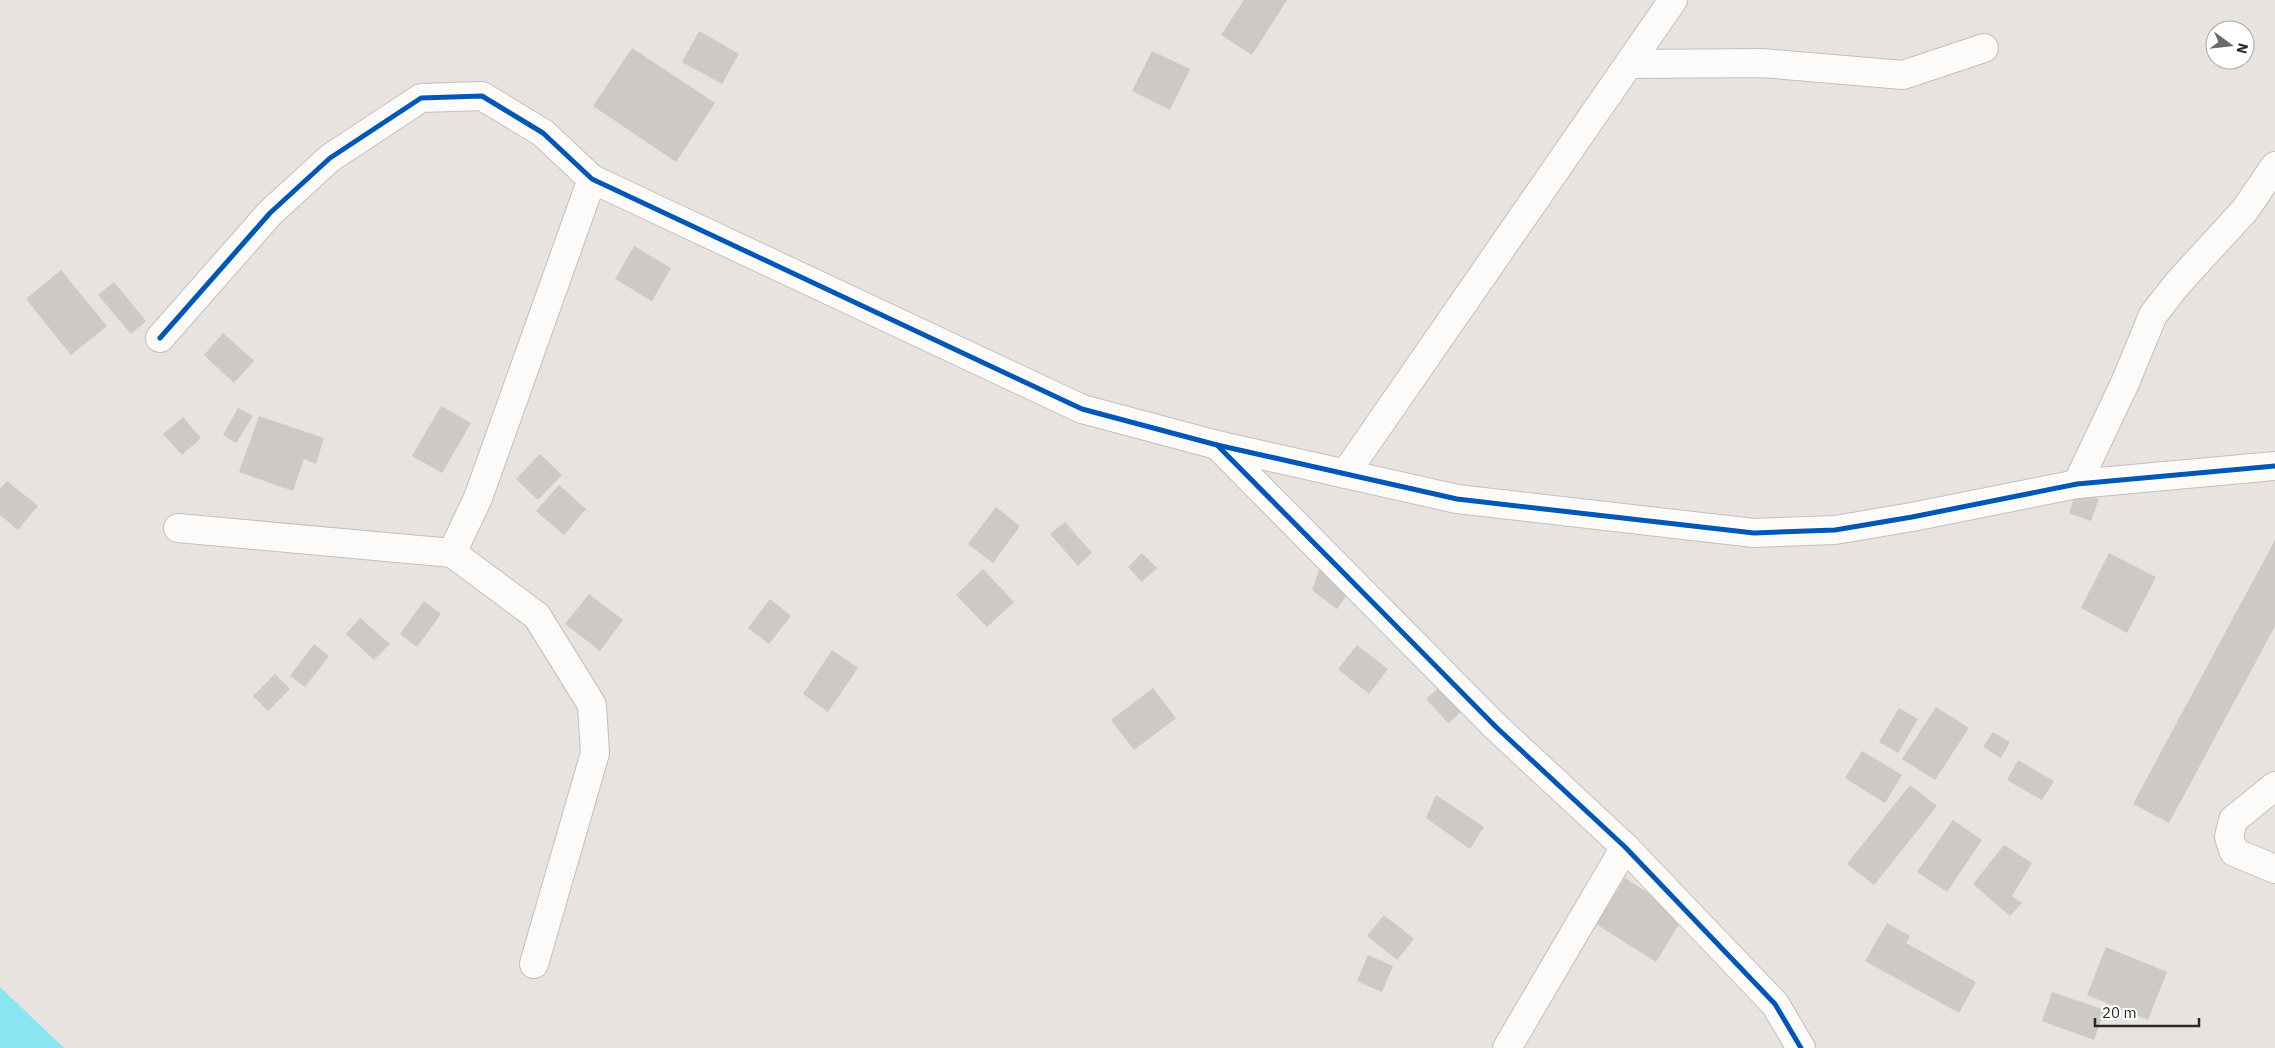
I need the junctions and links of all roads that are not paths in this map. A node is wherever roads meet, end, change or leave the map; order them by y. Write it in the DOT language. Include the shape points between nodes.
graph roads {
  1 [pos="1673,0"];
  2 [pos="1984,48"];
  3 [pos="1630,64"];
  4 [pos="2275,166"];
  5 [pos="592,180"];
  6 [pos="160,338"];
  7 [pos="1217,445"];
  8 [pos="2275,466"];
  9 [pos="1345,474"];
  10 [pos="2076,484"];
  11 [pos="178,528"];
  12 [pos="452,553"];
  13 [pos="2275,786"];
  14 [pos="1625,847"];
  15 [pos="2275,869"];
  16 [pos="534,964"];
  17 [pos="1507,1048"];
  18 [pos="1801,1048"];
  1 -- 3 [label="street"];
  2 -- 3 [label="street" via="1903,75 1762,62"];
  3 -- 9 [label="street"];
  4 -- 10 [label="street" via="2245,210 2153,315 2125,383"];
  5 -- 6 [label="street" via="542,133 482,96 421,98 330,158 270,213"];
  5 -- 7 [label="street" via="1082,409"];
  5 -- 12 [label="street" via="478,498"];
  7 -- 9 [label="street"];
  7 -- 14 [label="street" via="1496,727"];
  8 -- 10 [label="street"];
  9 -- 10 [label="street" via="1457,499 1754,532 1836,530"];
  11 -- 12 [label="street"];
  12 -- 16 [label="street" via="537,616 592,705 596,753"];
  13 -- 15 [label="street" via="2233,820 2229,837 2234,852"];
  14 -- 17 [label="street"];
  14 -- 18 [label="street" via="1775,1004"];
}
